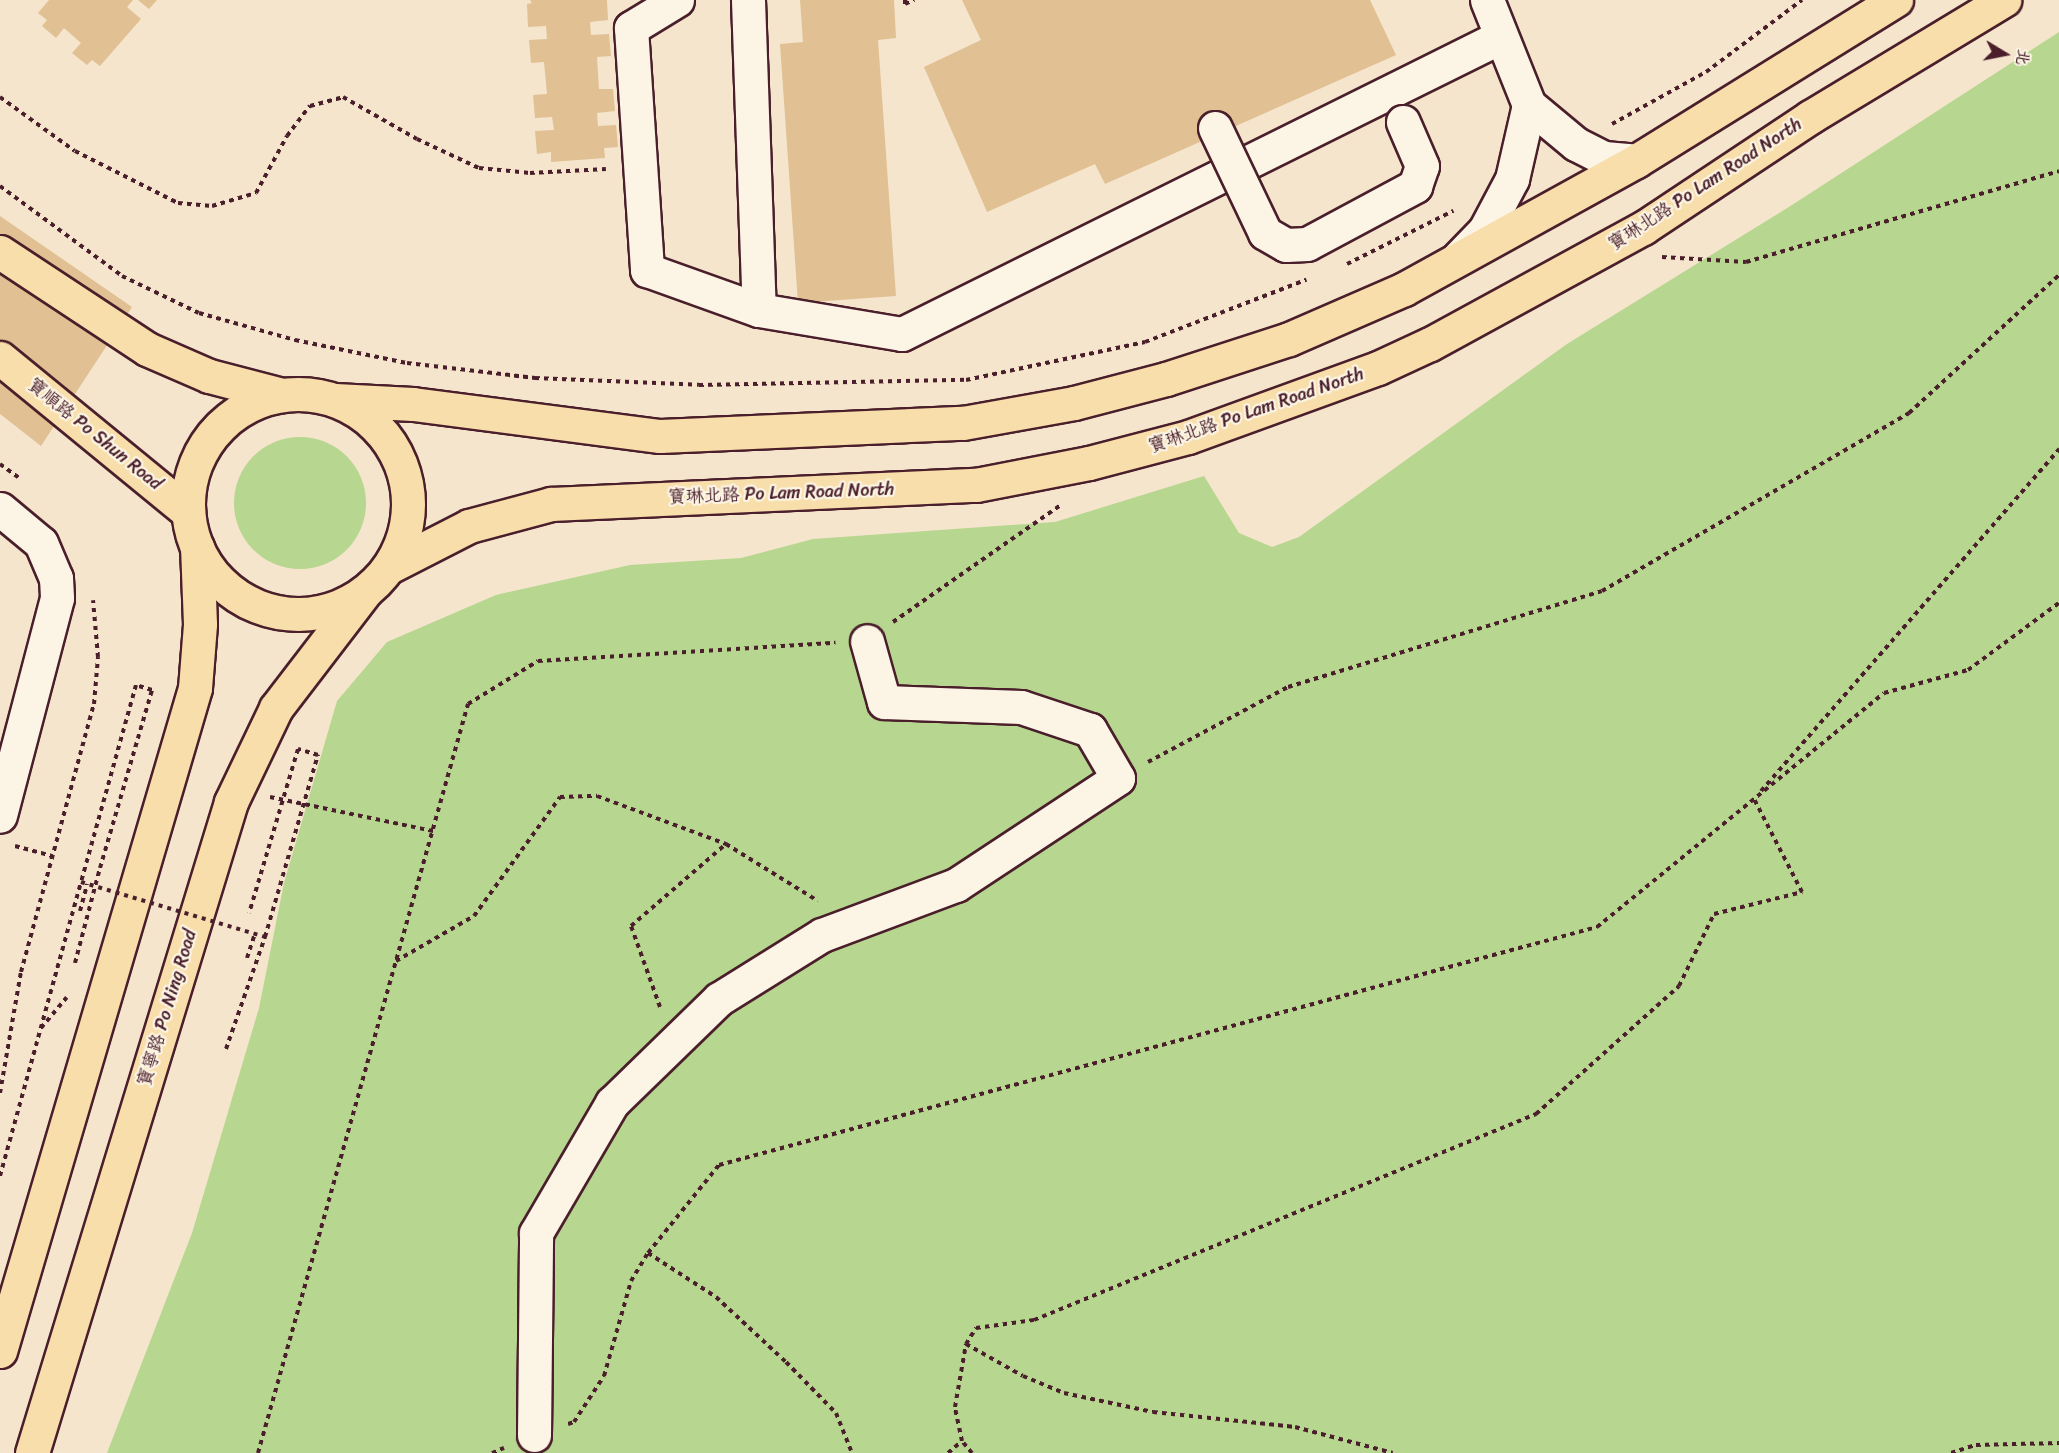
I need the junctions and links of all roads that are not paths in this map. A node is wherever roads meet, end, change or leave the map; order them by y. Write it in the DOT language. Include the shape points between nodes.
graph roads {
  1 [pos="677,0"];
  2 [pos="748,0"];
  3 [pos="1487,0"];
  4 [pos="1896,0"];
  5 [pos="2004,0"];
  6 [pos="1500,37"];
  7 [pos="1529,105"];
  8 [pos="1396,108"];
  9 [pos="1215,128"];
  10 [pos="1636,161"];
  11 [pos="0,252"];
  12 [pos="1450,266"];
  13 [pos="759,310"];
  14 [pos="0,358"];
  15 [pos="282,395"];
  16 [pos="335,400"];
  17 [pos="0,509"];
  18 [pos="188,512"];
  19 [pos="197,547"];
  20 [pos="388,567"];
  21 [pos="365,592"];
  22 [pos="867,641"];
  23 [pos="5,830"];
  24 [pos="0,1350"];
  25 [pos="534,1436"];
  26 [pos="32,1453"];
  1 -- 13 [label="lane" via="631,28 637,168 647,270"];
  2 -- 13 [label="lane"];
  3 -- 6 [label="lane"];
  4 -- 10 [label="main road"];
  5 -- 20 [label="main road, 寶琳北路 Po Lam Road North" via="1810,117 1642,228 1430,344 1378,368 1188,437 1089,463 976,485 551,504 469,526"];
  6 -- 7 [label="lane"];
  6 -- 8 [label="lane"];
  7 -- 10 [label="lane" via="1576,144 1604,158"];
  7 -- 12 [label="lane" via="1512,179 1485,230"];
  8 -- 9 [label="lane, bridge" via="1422,166 1414,186 1307,244 1286,245 1265,233"];
  8 -- 13 [label="lane" via="902,334"];
  10 -- 12 [label="main road"];
  11 -- 15 [label="main road" via="147,349 210,376"];
  12 -- 16 [label="main road" via="1289,339 1166,379 1074,403 963,423 660,436 413,404"];
  14 -- 18 [label="main road, 寶順路 Po Shun Road"];
  15 -- 16 [label="main road"];
  15 -- 18 [label="main road" via="251,404 224,423 204,448 191,479"];
  16 -- 20 [label="main road" via="373,423 386,438 404,473 408,492 405,531"];
  17 -- 23 [label="lane" via="40,543 56,578 57,598"];
  18 -- 19 [label="main road"];
  19 -- 21 [label="main road" via="216,578 233,594 261,608 291,615 322,612"];
  19 -- 24 [label="main road" via="200,656 193,698"];
  20 -- 21 [label="main road, 寶寧路 Po Ning Road"];
  21 -- 26 [label="main road, 寶寧路 Po Ning Road" via="276,708 231,802"];
  22 -- 25 [label="lane" via="884,702 1021,707 1090,729 1118,777 956,885 822,935 719,999 612,1103 536,1233"];
}
